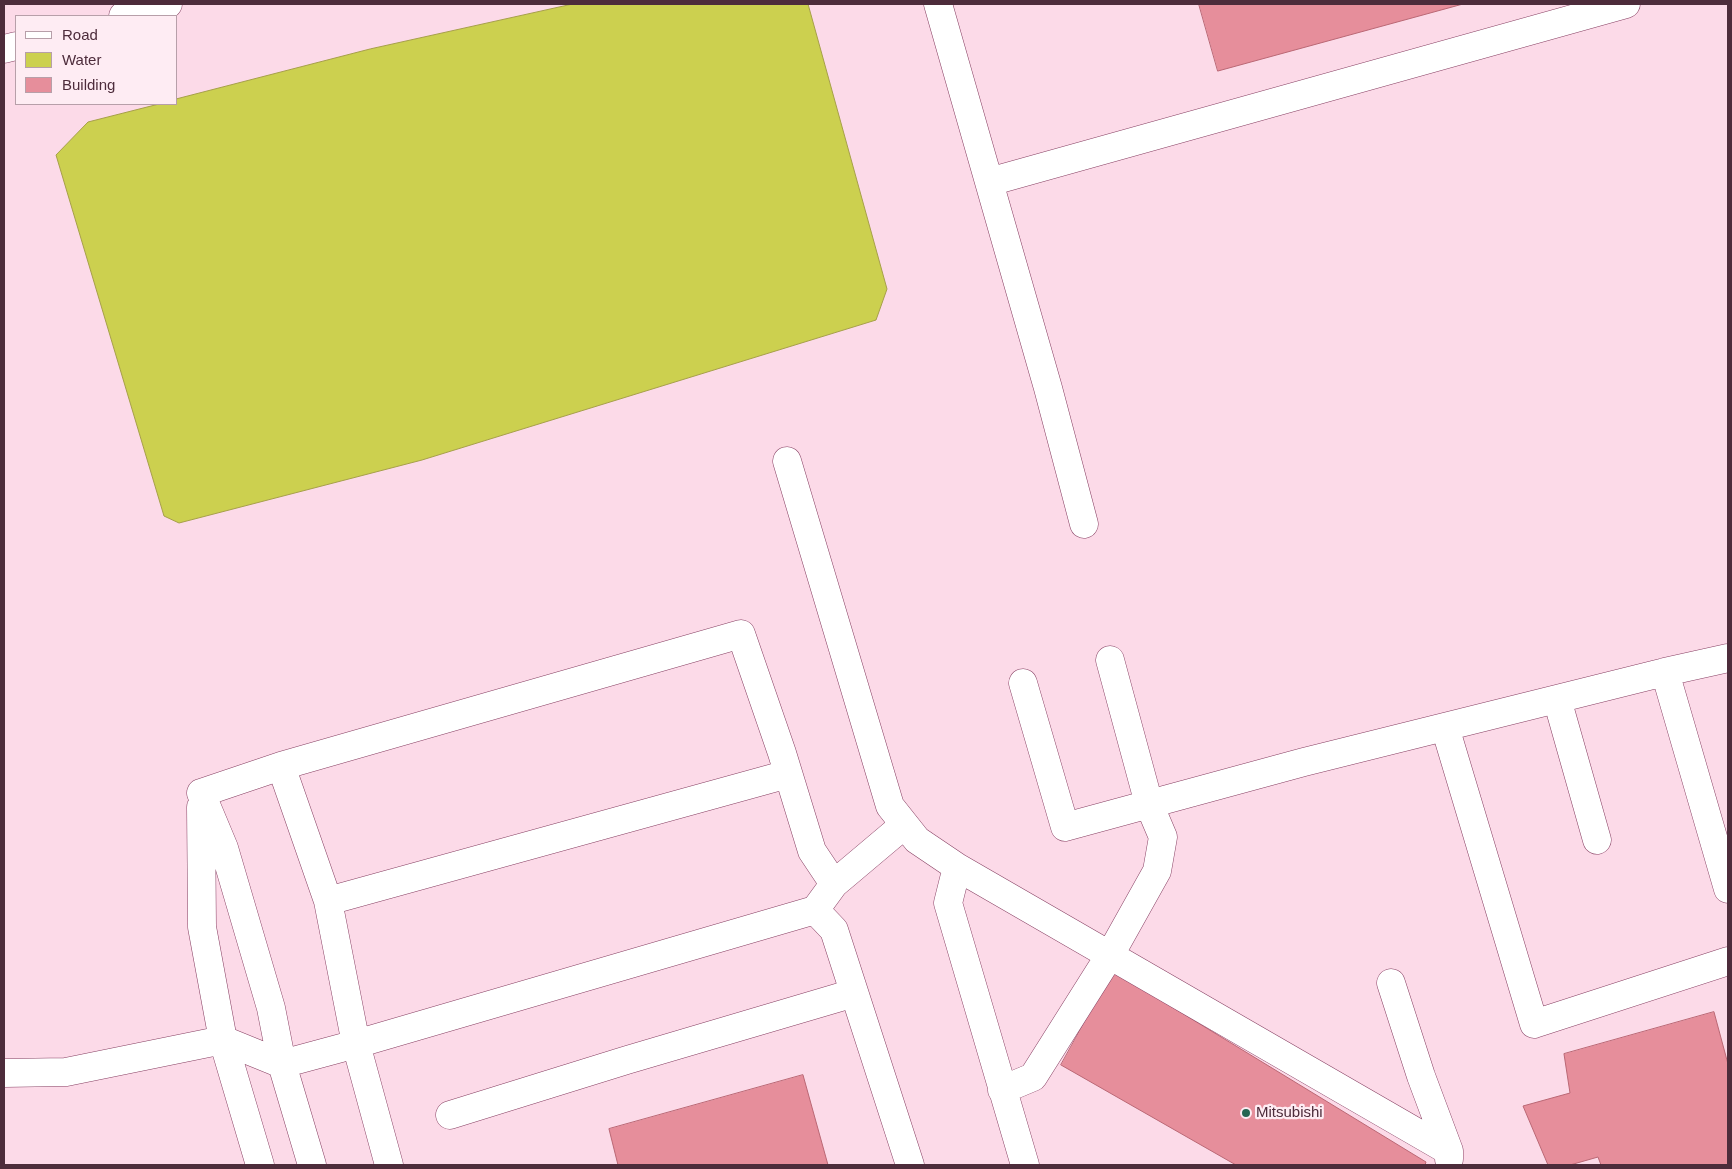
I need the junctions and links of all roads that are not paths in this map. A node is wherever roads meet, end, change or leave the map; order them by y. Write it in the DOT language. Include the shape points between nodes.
graph roads {
  1 [pos="168,4"];
  2 [pos="938,4"];
  3 [pos="1626,4"];
  4 [pos="127,15"];
  5 [pos="989,182"];
  6 [pos="787,461"];
  7 [pos="1084,524"];
  8 [pos="1728,658"];
  9 [pos="1110,660"];
  10 [pos="1665,672"];
  11 [pos="1023,683"];
  12 [pos="1557,699"];
  13 [pos="1444,727"];
  14 [pos="280,766"];
  15 [pos="788,774"];
  16 [pos="201,793"];
  17 [pos="1149,804"];
  18 [pos="904,824"];
  19 [pos="1598,840"];
  20 [pos="957,867"];
  21 [pos="834,884"];
  22 [pos="1728,889"];
  23 [pos="328,901"];
  24 [pos="815,910"];
  25 [pos="1110,955"];
  26 [pos="1728,961"];
  27 [pos="1391,983"];
  28 [pos="854,993"];
  29 [pos="223,1040"];
  30 [pos="356,1044"];
  31 [pos="282,1064"];
  32 [pos="4,1073"];
  33 [pos="1002,1090"];
  34 [pos="450,1115"];
  35 [pos="1449,1158"];
  36 [pos="260,1165"];
  37 [pos="312,1165"];
  38 [pos="389,1165"];
  39 [pos="910,1165"];
  40 [pos="1024,1165"];
  1 -- 4 [label="street"];
  2 -- 5 [label="street"];
  3 -- 5 [label="street"];
  5 -- 7 [label="street"];
  6 -- 18 [label="street" via="890,806"];
  8 -- 10 [label="street"];
  9 -- 17 [label="street"];
  10 -- 12 [label="street"];
  10 -- 22 [label="street"];
  11 -- 17 [label="street" via="1065,827"];
  12 -- 13 [label="street"];
  12 -- 19 [label="street"];
  13 -- 17 [label="street"];
  13 -- 26 [label="street" via="1534,1024"];
  14 -- 15 [label="street" via="741,634"];
  14 -- 16 [label="street"];
  14 -- 23 [label="street"];
  15 -- 21 [label="street" via="812,851"];
  15 -- 23 [label="street"];
  16 -- 29 [label="street" via="202,928"];
  16 -- 31 [label="street" via="230,867 271,1008"];
  17 -- 25 [label="street" via="1163,836 1157,871"];
  18 -- 20 [label="street" via="917,840"];
  18 -- 21 [label="street"];
  20 -- 25 [label="street"];
  20 -- 33 [label="street" via="948,903"];
  21 -- 24 [label="street"];
  23 -- 30 [label="street"];
  24 -- 28 [label="street" via="834,930"];
  24 -- 30 [label="street"];
  25 -- 33 [label="street" via="1033,1077"];
  25 -- 35 [label="street"];
  27 -- 35 [label="street"];
  28 -- 34 [label="street"];
  28 -- 39 [label="street"];
  29 -- 31 [label="street"];
  29 -- 32 [label="street" via="66,1072"];
  29 -- 36 [label="street"];
  30 -- 31 [label="street"];
  30 -- 38 [label="street"];
  31 -- 37 [label="street"];
  33 -- 40 [label="street"];
}
